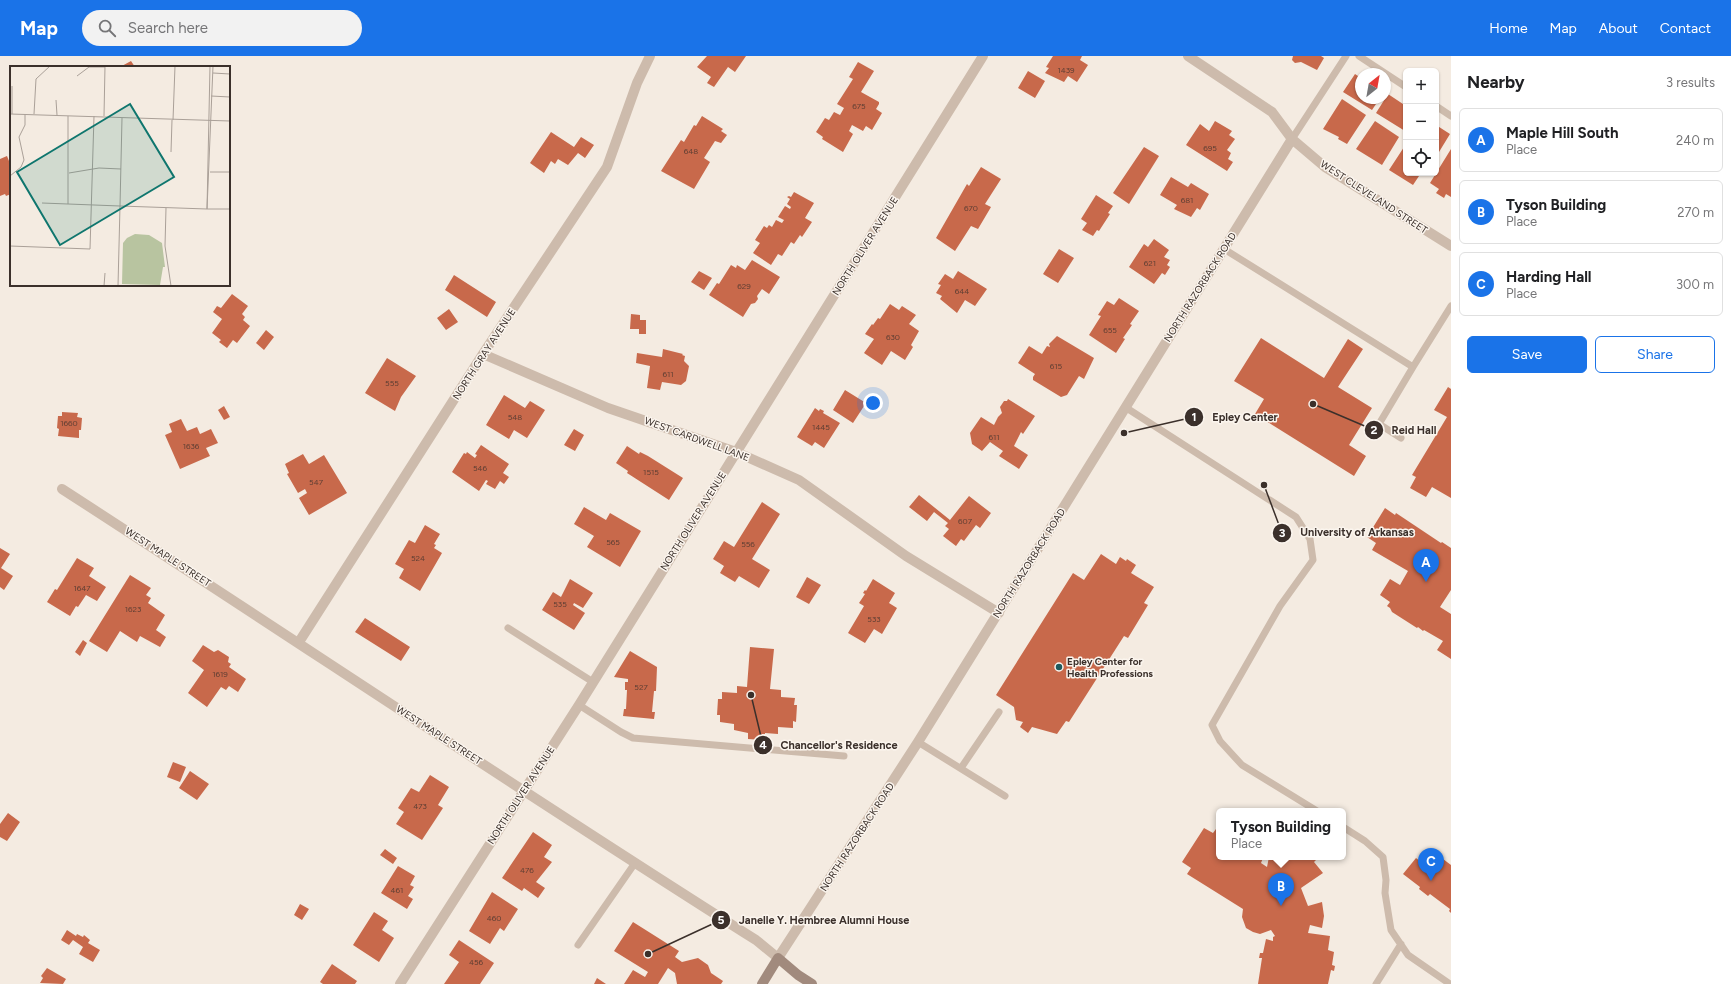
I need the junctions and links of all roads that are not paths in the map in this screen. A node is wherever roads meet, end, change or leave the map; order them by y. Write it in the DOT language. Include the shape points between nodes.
graph roads {
  1 [pos="650,56"];
  2 [pos="983,56"];
  3 [pos="1188,56"];
  4 [pos="1346,56"];
  5 [pos="1358,56"];
  6 [pos="1403,85"];
  7 [pos="1439,108"];
  8 [pos="1451,116"];
  9 [pos="1292,138"];
  10 [pos="1451,246"];
  11 [pos="1224,249"];
  12 [pos="1451,306"];
  13 [pos="484,354"];
  14 [pos="1413,367"];
  15 [pos="1126,407"];
  16 [pos="1401,438"];
  17 [pos="736,452"];
  18 [pos="62,489"];
  19 [pos="999,613"];
  20 [pos="508,628"];
  21 [pos="299,642"];
  22 [pos="593,682"];
  23 [pos="579,704"];
  24 [pos="999,712"];
  25 [pos="918,742"];
  26 [pos="844,756"];
  27 [pos="961,768"];
  28 [pos="524,791"];
  29 [pos="1005,796"];
  30 [pos="1312,808"];
  31 [pos="1346,830"];
  32 [pos="635,863"];
  33 [pos="1401,944"];
  34 [pos="578,945"];
  35 [pos="778,958"];
  36 [pos="400,984"];
  37 [pos="762,984"];
  38 [pos="812,984"];
  39 [pos="1376,984"];
  40 [pos="1450,984"];
  1 -- 13 [label="street, NORTH GRAY AVENUE" via="637,83 607,167"];
  2 -- 17 [label="street, NORTH OLIVER AVENUE"];
  3 -- 9 [label="street, WEST CLEVELAND STREET" via="1272,112"];
  4 -- 9 [label="lane"];
  5 -- 6 [label="lane"];
  7 -- 8 [label="lane"];
  9 -- 10 [label="street, WEST CLEVELAND STREET" via="1325,167"];
  9 -- 11 [label="street, NORTH RAZORBACK ROAD"];
  11 -- 14 [label="lane"];
  11 -- 15 [label="street, NORTH RAZORBACK ROAD"];
  12 -- 14 [label="lane"];
  13 -- 17 [label="street, WEST CARDWELL LANE" via="608,408"];
  13 -- 21 [label="street, NORTH GRAY AVENUE"];
  14 -- 16 [label="lane" via="1379,424"];
  15 -- 19 [label="street, NORTH RAZORBACK ROAD"];
  15 -- 30 [label="lane" via="1296,517 1310,539 1313,560 1280,606 1212,725 1220,741 1242,764"];
  17 -- 19 [label="street, WEST CARDWELL LANE" via="799,480 906,556"];
  17 -- 22 [label="street, NORTH OLIVER AVENUE"];
  18 -- 21 [label="street, WEST MAPLE STREET"];
  19 -- 25 [label="street, NORTH RAZORBACK ROAD"];
  20 -- 22 [label="lane"];
  21 -- 28 [label="street, WEST MAPLE STREET"];
  22 -- 23 [label="street, NORTH OLIVER AVENUE"];
  23 -- 26 [label="lane" via="633,738"];
  23 -- 28 [label="street, NORTH OLIVER AVENUE"];
  24 -- 27 [label="lane"];
  25 -- 27 [label="lane"];
  25 -- 35 [label="street, NORTH RAZORBACK ROAD"];
  27 -- 29 [label="lane"];
  28 -- 32 [label="street, WEST MAPLE STREET"];
  28 -- 36 [label="street, NORTH OLIVER AVENUE"];
  31 -- 33 [label="lane" via="1365,841 1383,857 1391,930"];
  32 -- 34 [label="lane"];
  32 -- 35 [label="street, WEST MAPLE STREET" via="756,940"];
  33 -- 39 [label="lane"];
  33 -- 40 [label="lane" via="1408,955"];
  35 -- 37 [label="main road, NORTH RAZORBACK ROAD"];
  35 -- 38 [label="main road, WEST MAPLE STREET"];
}
